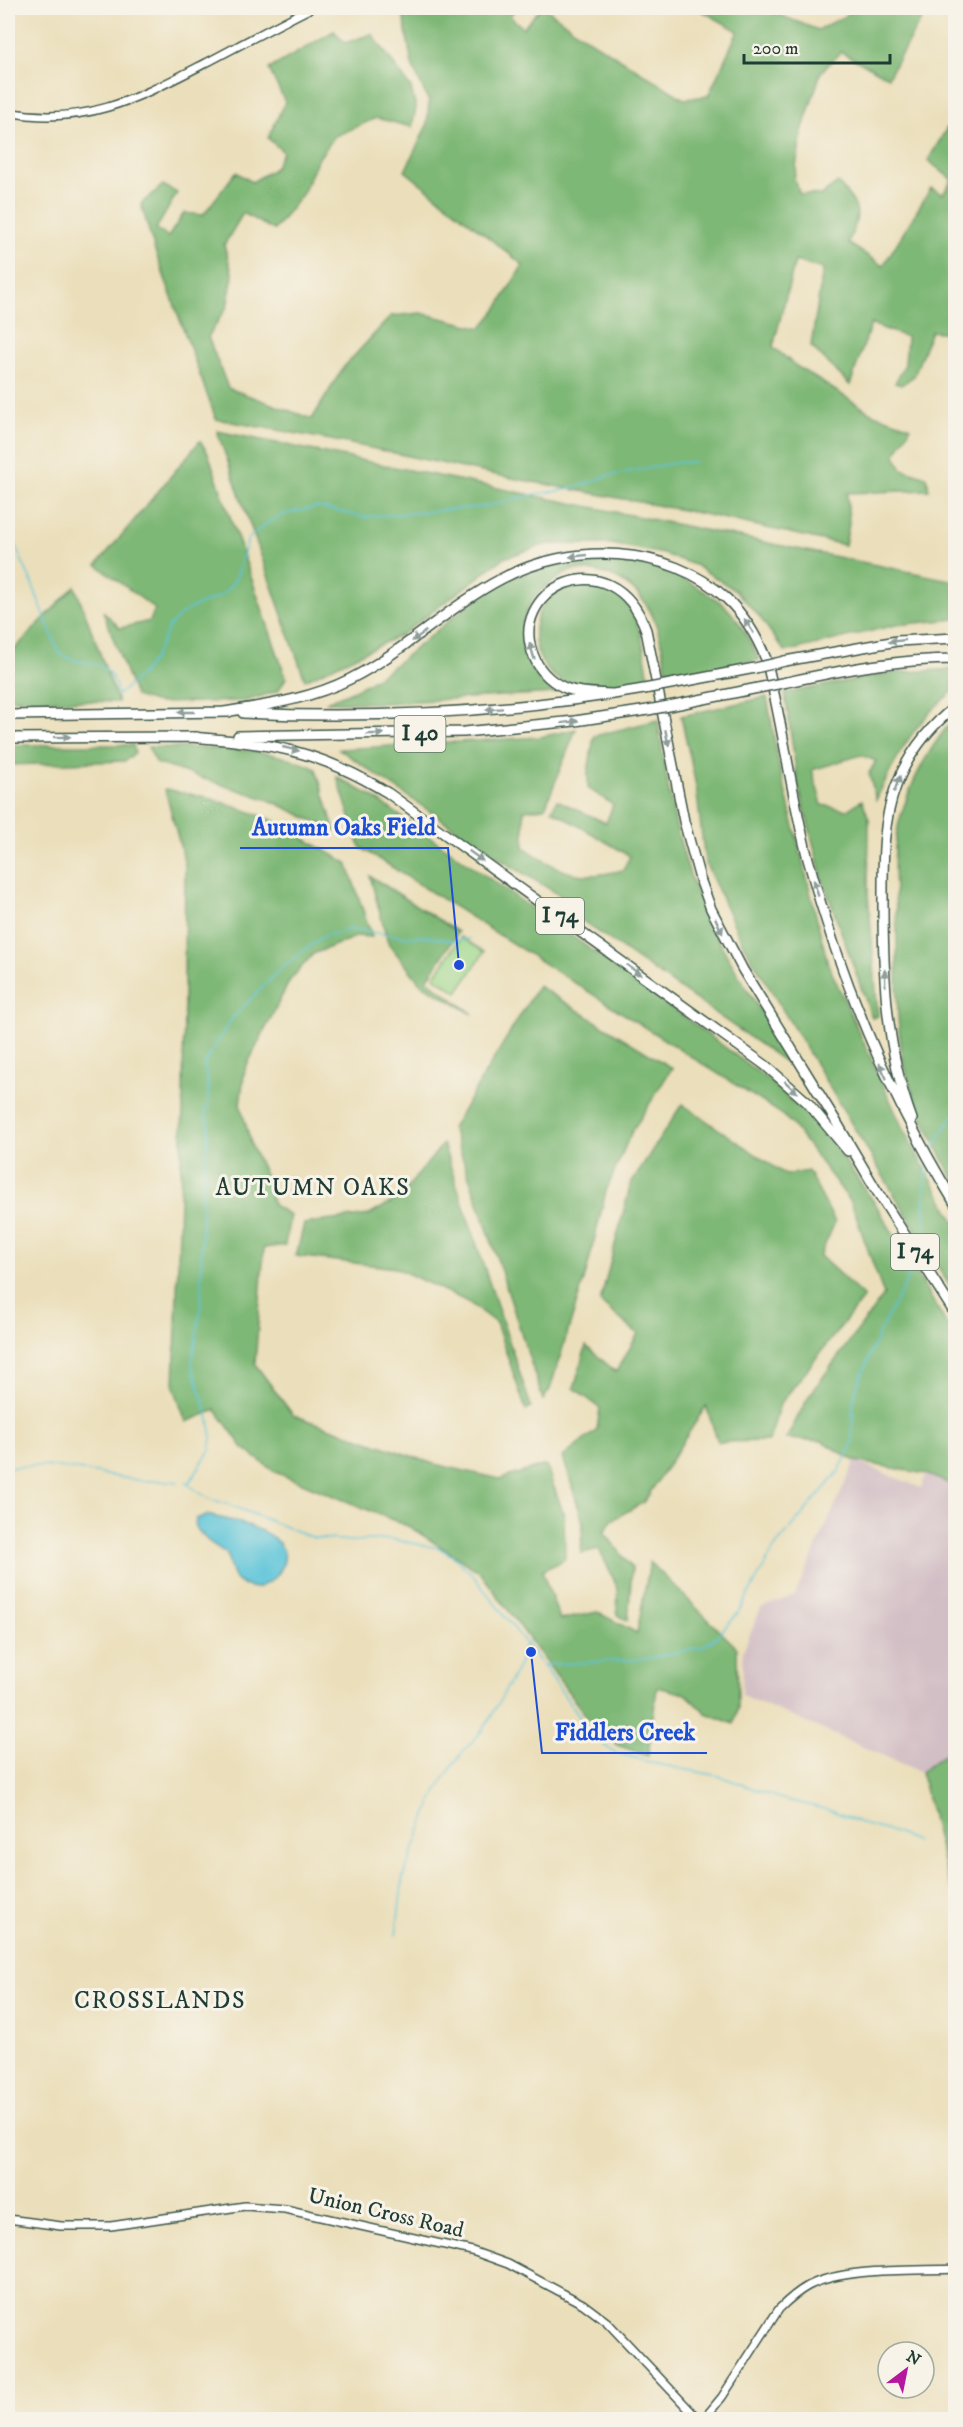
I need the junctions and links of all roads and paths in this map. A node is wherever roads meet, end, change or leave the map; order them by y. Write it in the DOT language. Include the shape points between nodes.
graph roads {
  1 [pos="310,8"];
  2 [pos="937,8"];
  3 [pos="956,13"];
  4 [pos="8,112"];
  5 [pos="956,638"];
  6 [pos="956,659"];
  7 [pos="614,694"];
  8 [pos="956,706"];
  9 [pos="224,712"];
  10 [pos="8,715"];
  11 [pos="191,737"];
  12 [pos="8,738"];
  13 [pos="939,1178"];
  14 [pos="875,1188"];
  15 [pos="956,1205"];
  16 [pos="956,1315"];
  17 [pos="8,2218"];
  18 [pos="956,2269"];
  19 [pos="701,2420"];
  1 -- 4 [label="main road" via="134,100 84,114 39,116"];
  2 -- 3 [label="main road"];
  5 -- 7 [label="highway, I 40, one-way, bridge" via="897,641"];
  11 -- 6 [label="highway, I 40, one-way, bridge" via="464,732 554,724 648,710 861,667"];
  7 -- 9 [label="highway, I 40, one-way" via="524,707 444,712"];
  7 -- 14 [label="highway, one-way" via="567,689 548,677 536,662 529,635 532,617 545,596 558,586 581,579 604,581 619,590 637,610 646,630 689,842 711,909 743,970"];
  13 -- 8 [label="highway, one-way" via="908,1107 891,1036 885,980 884,850 891,801 904,768 928,731"];
  9 -- 10 [label="highway, I 40, one-way"];
  13 -- 9 [label="highway, I 74, one-way" via="877,1058 838,960 808,858 766,659 737,610 704,581 665,564 633,556 581,555 549,561 490,585 392,655 348,680 300,698"];
  12 -- 11 [label="highway, I 40, one-way"];
  11 -- 14 [label="highway, I 74, one-way" via="257,743 300,752 341,767 388,793 771,1071 823,1120"];
  13 -- 15 [label="highway, I 74"];
  14 -- 16 [label="highway, I 74"];
  17 -- 19 [label="main road, Union Cross Road" via="61,2226 111,2226 245,2206 285,2209 472,2251 507,2263 583,2304 607,2322"];
  18 -- 19 [label="main road" via="866,2273 810,2285 779,2309 722,2397"];
}
